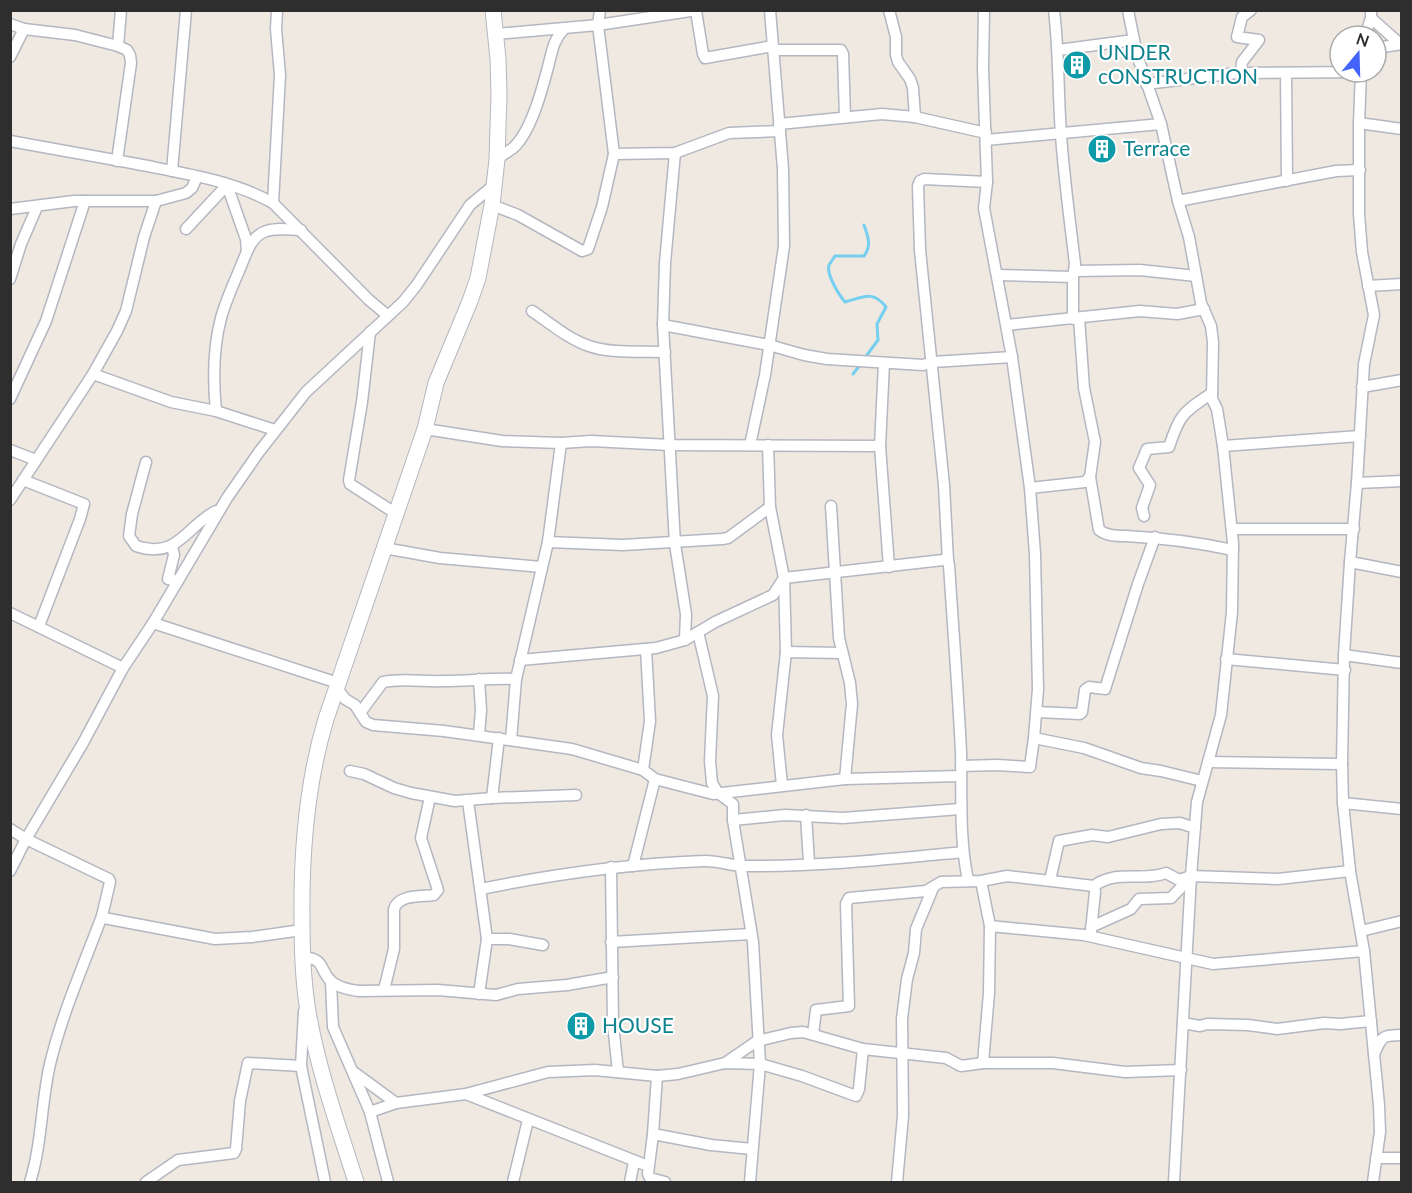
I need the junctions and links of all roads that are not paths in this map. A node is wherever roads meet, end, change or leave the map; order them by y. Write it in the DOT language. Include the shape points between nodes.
graph roads {
  1 [pos="121,10"];
  2 [pos="186,10"];
  3 [pos="277,10"];
  4 [pos="493,10"];
  5 [pos="600,10"];
  6 [pos="770,10"];
  7 [pos="889,10"];
  8 [pos="984,10"];
  9 [pos="1054,10"];
  10 [pos="1128,10"];
  11 [pos="1251,10"];
  12 [pos="696,11"];
  13 [pos="1371,14"];
  14 [pos="10,24"];
  15 [pos="598,25"];
  16 [pos="24,29"];
  17 [pos="564,29"];
  18 [pos="496,34"];
  19 [pos="1134,40"];
  20 [pos="1400,43"];
  21 [pos="118,46"];
  22 [pos="773,48"];
  23 [pos="1058,50"];
  24 [pos="10,57"];
  25 [pos="1328,72"];
  26 [pos="1241,73"];
  27 [pos="1286,73"];
  28 [pos="1146,84"];
  29 [pos="1361,84"];
  30 [pos="845,117"];
  31 [pos="915,117"];
  32 [pos="1359,123"];
  33 [pos="1161,124"];
  34 [pos="779,127"];
  35 [pos="1401,129"];
  36 [pos="1061,132"];
  37 [pos="986,137"];
  38 [pos="10,141"];
  39 [pos="675,153"];
  40 [pos="614,154"];
  41 [pos="497,159"];
  42 [pos="117,160"];
  43 [pos="1360,170"];
  44 [pos="172,171"];
  45 [pos="197,177"];
  46 [pos="1287,181"];
  47 [pos="987,182"];
  48 [pos="227,184"];
  49 [pos="494,185"];
  50 [pos="85,201"];
  51 [pos="156,201"];
  52 [pos="1178,201"];
  53 [pos="273,203"];
  54 [pos="492,205"];
  55 [pos="37,207"];
  56 [pos="10,208"];
  57 [pos="186,229"];
  58 [pos="301,230"];
  59 [pos="248,251"];
  60 [pos="1074,274"];
  61 [pos="998,275"];
  62 [pos="1196,276"];
  63 [pos="10,279"];
  64 [pos="1401,284"];
  65 [pos="1368,286"];
  66 [pos="1204,309"];
  67 [pos="532,311"];
  68 [pos="387,315"];
  69 [pos="1076,319"];
  70 [pos="663,325"];
  71 [pos="1007,325"];
  72 [pos="369,332"];
  73 [pos="770,345"];
  74 [pos="665,352"];
  75 [pos="1012,357"];
  76 [pos="933,362"];
  77 [pos="884,363"];
  78 [pos="93,374"];
  79 [pos="1401,381"];
  80 [pos="1362,387"];
  81 [pos="1212,393"];
  82 [pos="10,399"];
  83 [pos="216,411"];
  84 [pos="425,429"];
  85 [pos="274,430"];
  86 [pos="1360,436"];
  87 [pos="561,443"];
  88 [pos="670,445"];
  89 [pos="750,445"];
  90 [pos="768,445"];
  91 [pos="879,446"];
  92 [pos="1223,446"];
  93 [pos="10,450"];
  94 [pos="36,460"];
  95 [pos="146,462"];
  96 [pos="1090,477"];
  97 [pos="23,480"];
  98 [pos="1401,481"];
  99 [pos="1358,483"];
  100 [pos="1030,488"];
  101 [pos="10,500"];
  102 [pos="831,506"];
  103 [pos="770,507"];
  104 [pos="220,509"];
  105 [pos="395,513"];
  106 [pos="1144,516"];
  107 [pos="1354,529"];
  108 [pos="1232,530"];
  109 [pos="1155,537"];
  110 [pos="548,542"];
  111 [pos="675,544"];
  112 [pos="172,546"];
  113 [pos="384,548"];
  114 [pos="1233,550"];
  115 [pos="948,561"];
  116 [pos="1350,562"];
  117 [pos="541,567"];
  118 [pos="889,567"];
  119 [pos="836,572"];
  120 [pos="1401,572"];
  121 [pos="784,578"];
  122 [pos="178,581"];
  123 [pos="10,613"];
  124 [pos="153,623"];
  125 [pos="39,626"];
  126 [pos="698,632"];
  127 [pos="685,640"];
  128 [pos="646,649"];
  129 [pos="786,652"];
  130 [pos="841,653"];
  131 [pos="1344,655"];
  132 [pos="1226,659"];
  133 [pos="520,660"];
  134 [pos="1401,663"];
  135 [pos="123,668"];
  136 [pos="1344,670"];
  137 [pos="479,679"];
  138 [pos="516,679"];
  139 [pos="337,685"];
  140 [pos="1037,712"];
  141 [pos="360,713"];
  142 [pos="479,735"];
  143 [pos="499,738"];
  144 [pos="1034,738"];
  145 [pos="511,741"];
  146 [pos="1208,762"];
  147 [pos="1342,764"];
  148 [pos="643,770"];
  149 [pos="350,771"];
  150 [pos="961,771"];
  151 [pos="654,779"];
  152 [pos="845,779"];
  153 [pos="1202,782"];
  154 [pos="782,785"];
  155 [pos="718,793"];
  156 [pos="576,795"];
  157 [pos="430,797"];
  158 [pos="492,798"];
  159 [pos="468,801"];
  160 [pos="1343,803"];
  161 [pos="960,809"];
  162 [pos="1401,809"];
  163 [pos="806,815"];
  164 [pos="733,820"];
  165 [pos="1195,828"];
  166 [pos="10,829"];
  167 [pos="26,839"];
  168 [pos="963,852"];
  169 [pos="809,863"];
  170 [pos="633,866"];
  171 [pos="741,866"];
  172 [pos="611,867"];
  173 [pos="10,871"];
  174 [pos="1350,871"];
  175 [pos="1191,876"];
  176 [pos="968,880"];
  177 [pos="1050,880"];
  178 [pos="981,881"];
  179 [pos="1094,886"];
  180 [pos="933,888"];
  181 [pos="481,889"];
  182 [pos="102,916"];
  183 [pos="1401,921"];
  184 [pos="990,926"];
  185 [pos="302,930"];
  186 [pos="1361,931"];
  187 [pos="1091,932"];
  188 [pos="752,934"];
  189 [pos="487,939"];
  190 [pos="611,942"];
  191 [pos="543,945"];
  192 [pos="1364,951"];
  193 [pos="302,957"];
  194 [pos="1186,958"];
  195 [pos="613,977"];
  196 [pos="331,982"];
  197 [pos="384,990"];
  198 [pos="304,992"];
  199 [pos="479,994"];
  200 [pos="1371,1021"];
  201 [pos="1183,1023"];
  202 [pos="813,1034"];
  203 [pos="1401,1035"];
  204 [pos="757,1041"];
  205 [pos="863,1049"];
  206 [pos="902,1053"];
  207 [pos="1374,1054"];
  208 [pos="725,1062"];
  209 [pos="983,1063"];
  210 [pos="760,1064"];
  211 [pos="301,1066"];
  212 [pos="1181,1070"];
  213 [pos="618,1072"];
  214 [pos="355,1073"];
  215 [pos="657,1076"];
  216 [pos="466,1094"];
  217 [pos="396,1103"];
  218 [pos="370,1112"];
  219 [pos="528,1120"];
  220 [pos="653,1134"];
  221 [pos="752,1149"];
  222 [pos="1376,1158"];
  223 [pos="1401,1158"];
  224 [pos="634,1162"];
  225 [pos="648,1166"];
  226 [pos="30,1182"];
  227 [pos="146,1182"];
  228 [pos="325,1182"];
  229 [pos="356,1182"];
  230 [pos="388,1182"];
  231 [pos="513,1182"];
  232 [pos="630,1182"];
  233 [pos="664,1182"];
  234 [pos="750,1182"];
  235 [pos="897,1182"];
  236 [pos="1174,1182"];
  237 [pos="1373,1182"];
  1 -- 21 [label="street"];
  2 -- 44 [label="street"];
  3 -- 53 [label="street" via="280,75"];
  4 -- 18 [label="main road"];
  5 -- 15 [label="street"];
  6 -- 22 [label="street"];
  7 -- 31 [label="street" via="898,62 913,88"];
  8 -- 37 [label="street"];
  9 -- 23 [label="street"];
  10 -- 19 [label="street"];
  11 -- 26 [label="street" via="1242,17 1237,37 1259,40 1242,62"];
  12 -- 15 [label="street"];
  12 -- 22 [label="street" via="705,58"];
  13 -- 20 [label="street"];
  14 -- 16 [label="street"];
  15 -- 17 [label="street"];
  15 -- 40 [label="street"];
  16 -- 21 [label="street"];
  16 -- 24 [label="street"];
  17 -- 18 [label="street"];
  17 -- 41 [label="street" via="557,35 526,129 513,147"];
  18 -- 41 [label="main road"];
  19 -- 23 [label="street"];
  19 -- 28 [label="street"];
  21 -- 42 [label="street" via="127,50 131,63"];
  22 -- 30 [label="street" via="841,51"];
  22 -- 34 [label="street"];
  23 -- 36 [label="street"];
  25 -- 27 [label="street"];
  26 -- 27 [label="street"];
  26 -- 28 [label="street"];
  27 -- 46 [label="street"];
  28 -- 33 [label="street"];
  29 -- 32 [label="street"];
  30 -- 31 [label="street"];
  30 -- 34 [label="street"];
  31 -- 37 [label="street"];
  32 -- 35 [label="street"];
  32 -- 43 [label="street"];
  33 -- 36 [label="street"];
  33 -- 52 [label="street"];
  34 -- 39 [label="street" via="729,133"];
  34 -- 73 [label="street" via="784,246"];
  36 -- 37 [label="street"];
  36 -- 60 [label="street"];
  37 -- 47 [label="street"];
  38 -- 42 [label="street"];
  39 -- 40 [label="street"];
  39 -- 70 [label="street"];
  40 -- 54 [label="street" via="597,225 585,251"];
  41 -- 49 [label="main road"];
  42 -- 44 [label="street"];
  43 -- 46 [label="street"];
  43 -- 65 [label="street" via="1362,252"];
  44 -- 45 [label="street"];
  45 -- 48 [label="street"];
  45 -- 51 [label="street" via="186,193"];
  46 -- 52 [label="street"];
  47 -- 61 [label="street" via="984,208"];
  47 -- 76 [label="street" via="924,180 918,186 920,250"];
  48 -- 53 [label="street"];
  48 -- 57 [label="street"];
  48 -- 59 [label="street"];
  49 -- 54 [label="main road"];
  49 -- 68 [label="street" via="470,205 416,286"];
  50 -- 51 [label="street"];
  50 -- 55 [label="street"];
  50 -- 82 [label="street" via="46,321"];
  51 -- 78 [label="street" via="126,311"];
  52 -- 62 [label="street"];
  53 -- 58 [label="street"];
  54 -- 84 [label="main road" via="478,278 436,383"];
  55 -- 56 [label="street"];
  55 -- 63 [label="street"];
  58 -- 59 [label="street" via="263,232"];
  58 -- 68 [label="street"];
  59 -- 83 [label="street" via="219,328 214,377"];
  60 -- 61 [label="street"];
  60 -- 62 [label="street" via="1140,270"];
  60 -- 69 [label="street"];
  61 -- 71 [label="street"];
  62 -- 66 [label="street"];
  64 -- 65 [label="street"];
  65 -- 80 [label="street" via="1374,315"];
  66 -- 69 [label="street"];
  66 -- 81 [label="street" via="1213,342"];
  67 -- 74 [label="street" via="590,346"];
  68 -- 72 [label="street"];
  69 -- 71 [label="street"];
  69 -- 96 [label="street" via="1095,442"];
  70 -- 73 [label="street"];
  70 -- 74 [label="street"];
  71 -- 75 [label="street"];
  72 -- 85 [label="street" via="306,392"];
  72 -- 105 [label="street" via="349,480"];
  73 -- 77 [label="street" via="827,359"];
  73 -- 89 [label="street"];
  74 -- 88 [label="street"];
  75 -- 76 [label="street"];
  75 -- 100 [label="street"];
  76 -- 77 [label="street"];
  76 -- 115 [label="street"];
  77 -- 91 [label="street"];
  78 -- 83 [label="street" via="171,402"];
  78 -- 94 [label="street"];
  79 -- 80 [label="street"];
  80 -- 86 [label="street"];
  81 -- 92 [label="street"];
  81 -- 106 [label="street" via="1184,412 1169,447 1147,449 1139,468 1150,485 1142,508"];
  83 -- 85 [label="street"];
  84 -- 87 [label="street" via="493,440"];
  84 -- 105 [label="main road"];
  85 -- 104 [label="street"];
  86 -- 92 [label="street"];
  86 -- 99 [label="street"];
  87 -- 88 [label="street"];
  87 -- 110 [label="street"];
  88 -- 89 [label="street"];
  88 -- 111 [label="street"];
  89 -- 90 [label="street"];
  90 -- 91 [label="street"];
  90 -- 103 [label="street"];
  91 -- 118 [label="street"];
  92 -- 108 [label="street"];
  93 -- 94 [label="street"];
  94 -- 97 [label="street"];
  95 -- 112 [label="street" via="129,536 136,546 150,551"];
  96 -- 100 [label="street" via="1086,482"];
  96 -- 109 [label="street" via="1099,530 1113,536"];
  97 -- 101 [label="street"];
  97 -- 125 [label="street" via="84,504"];
  98 -- 99 [label="street"];
  99 -- 107 [label="street"];
  100 -- 140 [label="street"];
  102 -- 119 [label="street"];
  103 -- 111 [label="street" via="728,538"];
  103 -- 121 [label="street"];
  104 -- 112 [label="street"];
  104 -- 122 [label="street"];
  105 -- 113 [label="main road"];
  107 -- 108 [label="street"];
  107 -- 116 [label="street"];
  108 -- 114 [label="street"];
  109 -- 114 [label="street"];
  109 -- 140 [label="street" via="1105,689 1085,690 1080,714"];
  110 -- 111 [label="street"];
  110 -- 117 [label="street"];
  111 -- 127 [label="street" via="686,614"];
  112 -- 122 [label="street" via="174,555 168,579"];
  113 -- 117 [label="street" via="440,558"];
  113 -- 139 [label="main road"];
  114 -- 132 [label="street"];
  115 -- 118 [label="street"];
  115 -- 150 [label="street"];
  116 -- 120 [label="street"];
  116 -- 131 [label="street"];
  117 -- 133 [label="street"];
  118 -- 119 [label="street"];
  119 -- 121 [label="street"];
  119 -- 130 [label="street"];
  121 -- 126 [label="street" via="773,595"];
  121 -- 129 [label="street"];
  122 -- 124 [label="street"];
  123 -- 125 [label="street"];
  124 -- 135 [label="street"];
  124 -- 139 [label="street"];
  125 -- 135 [label="street"];
  126 -- 127 [label="street"];
  126 -- 155 [label="street" via="713,696 710,761 712,783"];
  127 -- 128 [label="street"];
  128 -- 133 [label="street"];
  128 -- 148 [label="street" via="650,721"];
  129 -- 130 [label="street"];
  129 -- 154 [label="street" via="778,721"];
  130 -- 152 [label="street" via="852,704"];
  131 -- 134 [label="street"];
  131 -- 136 [label="street"];
  132 -- 136 [label="street"];
  132 -- 146 [label="street" via="1221,715"];
  133 -- 138 [label="street"];
  135 -- 167 [label="street" via="84,743"];
  136 -- 147 [label="street"];
  137 -- 138 [label="street"];
  137 -- 141 [label="street" via="383,682"];
  137 -- 142 [label="street"];
  138 -- 145 [label="street"];
  139 -- 141 [label="street"];
  139 -- 185 [label="main road" via="320,740 306,816"];
  140 -- 144 [label="street"];
  141 -- 142 [label="street" via="373,725"];
  142 -- 143 [label="street"];
  143 -- 145 [label="street"];
  143 -- 158 [label="street"];
  144 -- 150 [label="street" via="1030,767 997,765"];
  144 -- 153 [label="street"];
  145 -- 148 [label="street" via="572,749"];
  146 -- 147 [label="street"];
  146 -- 153 [label="street"];
  147 -- 160 [label="street"];
  148 -- 151 [label="street"];
  149 -- 157 [label="street"];
  150 -- 152 [label="street"];
  150 -- 161 [label="street"];
  151 -- 155 [label="street"];
  151 -- 170 [label="street"];
  152 -- 154 [label="street"];
  153 -- 165 [label="street"];
  154 -- 155 [label="street"];
  155 -- 164 [label="street" via="733,804"];
  156 -- 158 [label="street"];
  157 -- 159 [label="street"];
  157 -- 197 [label="street" via="421,838 438,890 434,895 400,899 396,903 394,949"];
  158 -- 159 [label="street"];
  159 -- 181 [label="street"];
  160 -- 162 [label="street"];
  160 -- 174 [label="street"];
  161 -- 163 [label="street" via="843,818"];
  161 -- 168 [label="street"];
  163 -- 164 [label="street"];
  163 -- 169 [label="street"];
  164 -- 171 [label="street"];
  165 -- 175 [label="street"];
  165 -- 177 [label="street" via="1180,823 1161,824 1108,837 1092,835 1059,841"];
  166 -- 167 [label="street"];
  167 -- 173 [label="street"];
  167 -- 182 [label="street" via="109,879"];
  168 -- 169 [label="street" via="852,863"];
  168 -- 176 [label="street"];
  169 -- 171 [label="street"];
  170 -- 171 [label="street" via="707,860"];
  170 -- 172 [label="street"];
  171 -- 188 [label="street"];
  172 -- 181 [label="street"];
  172 -- 190 [label="street"];
  174 -- 175 [label="street" via="1278,879"];
  174 -- 186 [label="street"];
  175 -- 179 [label="street" via="1179,880 1166,873 1152,877 1130,875"];
  175 -- 187 [label="street" via="1171,898 1139,899 1131,909"];
  175 -- 194 [label="street"];
  176 -- 178 [label="street"];
  176 -- 180 [label="street" via="942,882"];
  177 -- 178 [label="street" via="1007,876"];
  177 -- 179 [label="street"];
  178 -- 184 [label="street"];
  179 -- 187 [label="street"];
  180 -- 202 [label="street" via="846,900 849,1006 816,1010"];
  180 -- 206 [label="street" via="916,929 902,1018"];
  181 -- 189 [label="street"];
  182 -- 185 [label="street" via="215,939"];
  182 -- 226 [label="street" via="50,1064 36,1165"];
  183 -- 186 [label="street"];
  184 -- 187 [label="street"];
  184 -- 209 [label="street"];
  185 -- 193 [label="main road"];
  186 -- 192 [label="street"];
  187 -- 194 [label="street"];
  188 -- 190 [label="street"];
  188 -- 204 [label="street"];
  189 -- 191 [label="street"];
  189 -- 199 [label="street"];
  190 -- 195 [label="street"];
  192 -- 194 [label="street" via="1213,964"];
  192 -- 200 [label="street"];
  193 -- 196 [label="street" via="318,962"];
  193 -- 198 [label="main road"];
  194 -- 201 [label="street"];
  195 -- 199 [label="street" via="496,995"];
  195 -- 213 [label="street"];
  196 -- 197 [label="street" via="349,989"];
  196 -- 214 [label="street" via="333,1027"];
  197 -- 199 [label="street"];
  198 -- 211 [label="street"];
  198 -- 229 [label="main road" via="321,1067"];
  200 -- 201 [label="street" via="1277,1029"];
  200 -- 207 [label="street"];
  201 -- 212 [label="street"];
  202 -- 204 [label="street" via="791,1033"];
  202 -- 205 [label="street"];
  203 -- 207 [label="street" via="1386,1035"];
  204 -- 208 [label="street"];
  204 -- 210 [label="street"];
  205 -- 206 [label="street"];
  205 -- 210 [label="street" via="856,1096"];
  206 -- 209 [label="street" via="946,1058 961,1066"];
  206 -- 235 [label="street" via="903,1116"];
  207 -- 222 [label="street" via="1380,1132"];
  208 -- 210 [label="street"];
  208 -- 215 [label="street"];
  209 -- 212 [label="street" via="1053,1063 1125,1072"];
  210 -- 221 [label="street"];
  211 -- 227 [label="street" via="248,1063 234,1153 178,1160"];
  211 -- 228 [label="street"];
  212 -- 236 [label="street"];
  213 -- 215 [label="street"];
  213 -- 216 [label="street" via="548,1072"];
  214 -- 217 [label="street"];
  214 -- 218 [label="street"];
  215 -- 220 [label="street"];
  216 -- 217 [label="street"];
  216 -- 219 [label="street"];
  217 -- 218 [label="street"];
  218 -- 230 [label="street"];
  219 -- 224 [label="street"];
  219 -- 231 [label="street"];
  220 -- 221 [label="street"];
  220 -- 225 [label="street"];
  221 -- 234 [label="street"];
  222 -- 223 [label="street"];
  222 -- 237 [label="street"];
  224 -- 225 [label="street"];
  224 -- 232 [label="street"];
  225 -- 233 [label="street" via="650,1178"];
}
